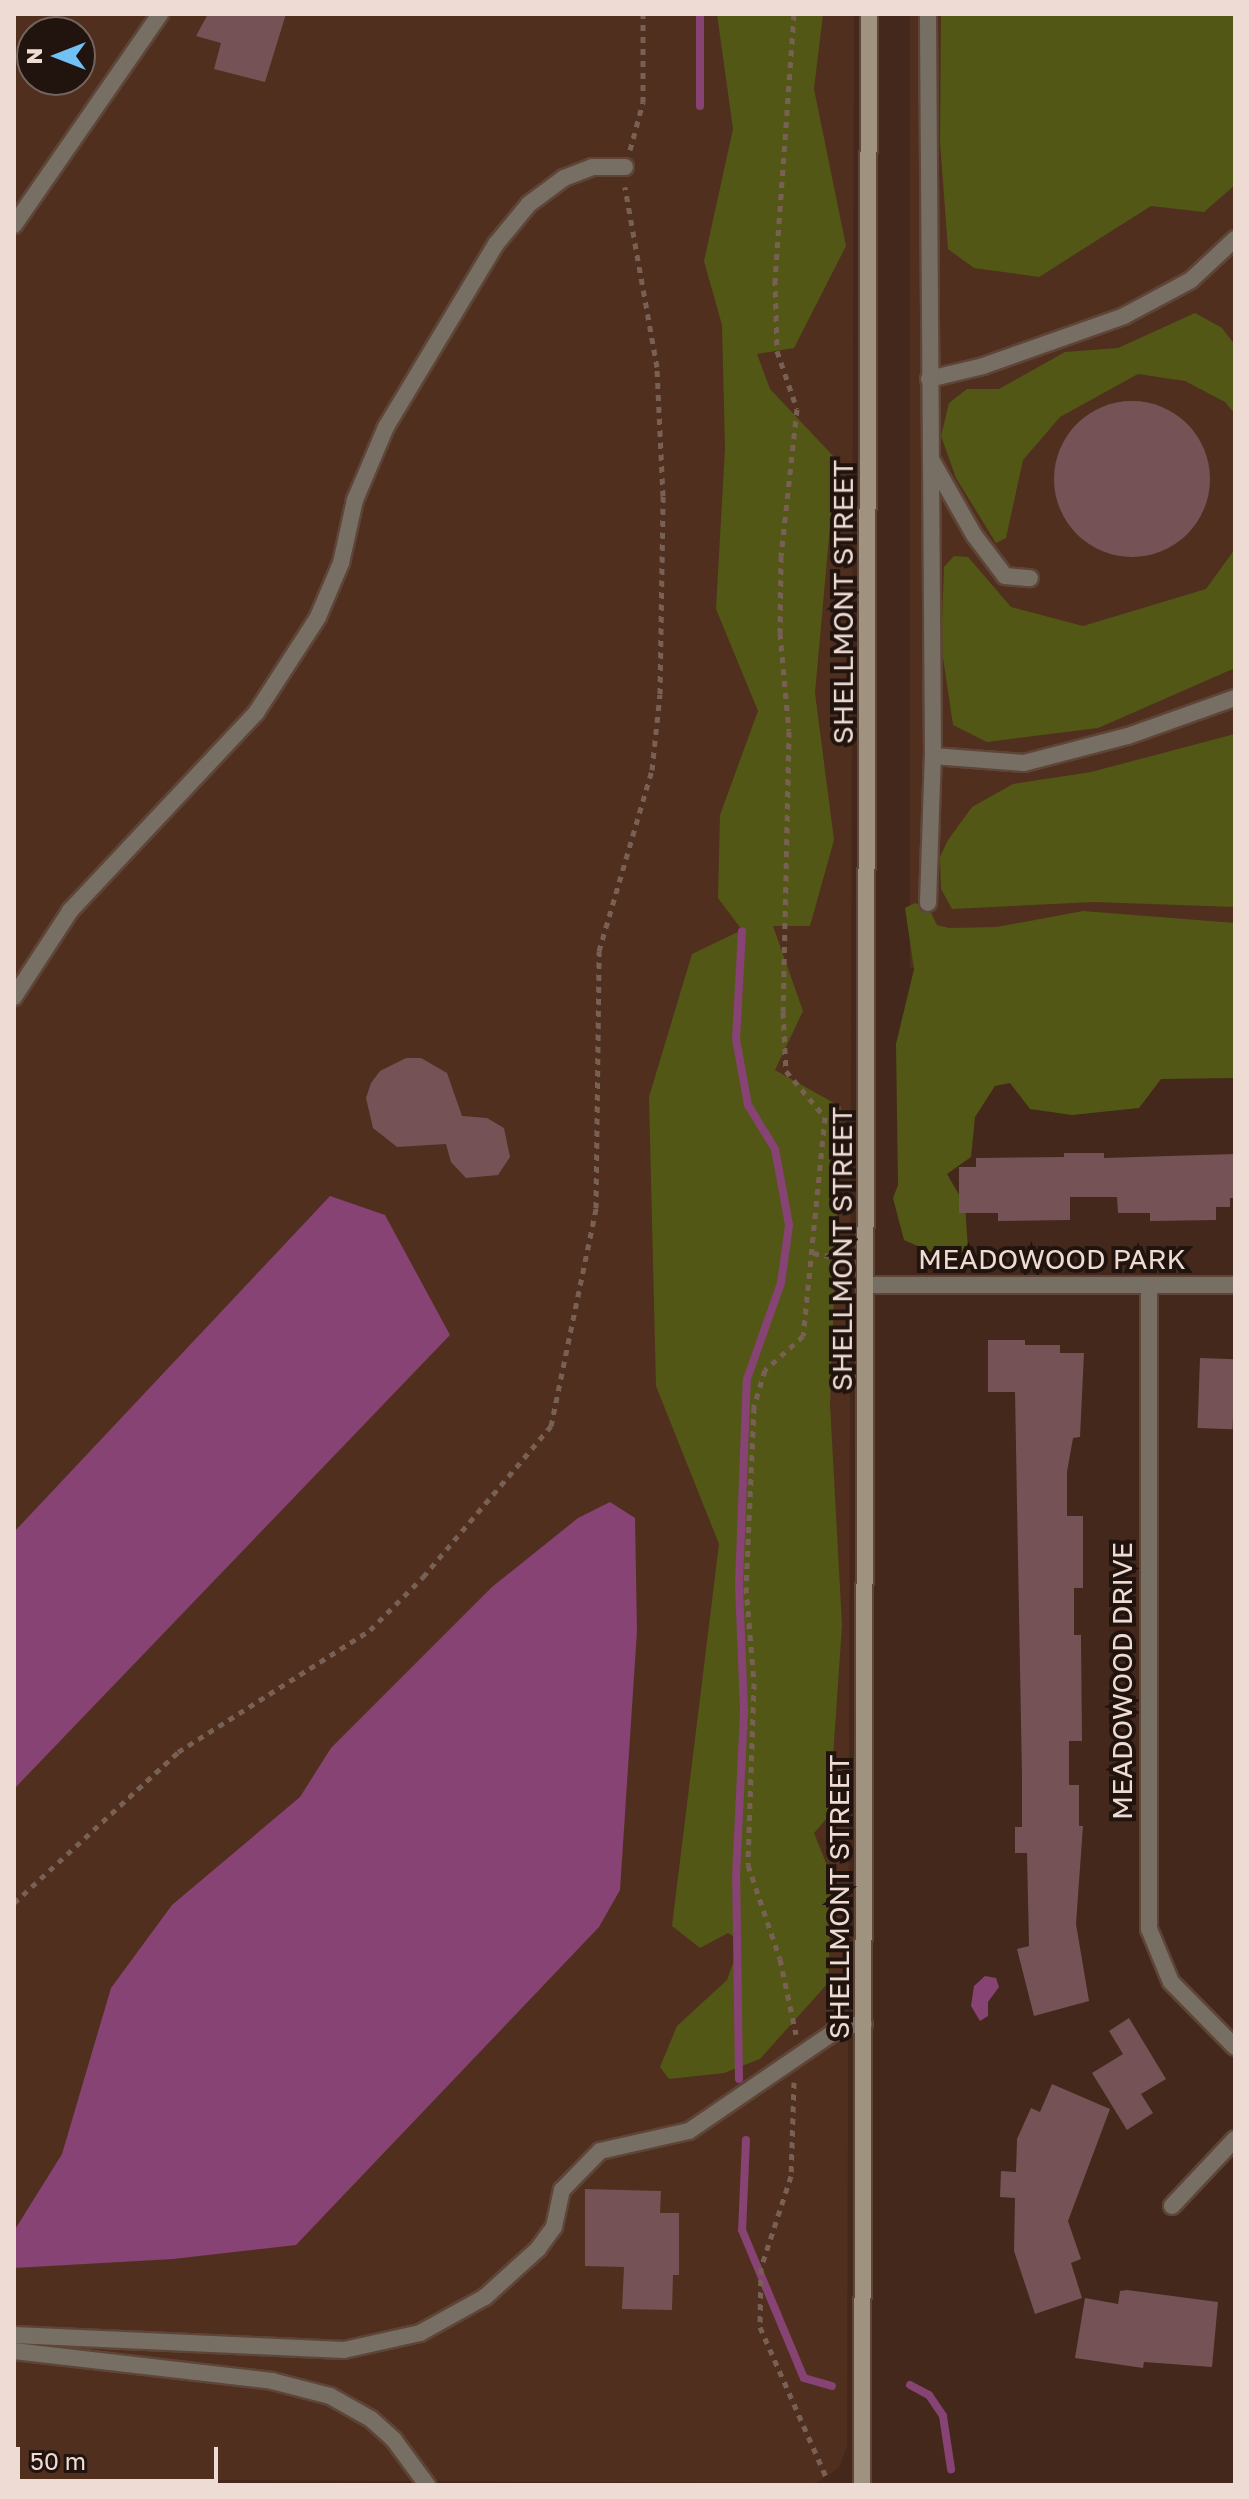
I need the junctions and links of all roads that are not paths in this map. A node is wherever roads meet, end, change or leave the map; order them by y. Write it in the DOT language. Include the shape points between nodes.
graph roads {
  1 [pos="160,14"];
  2 [pos="869,14"];
  3 [pos="928,14"];
  4 [pos="625,167"];
  5 [pos="14,225"];
  6 [pos="1235,239"];
  7 [pos="929,379"];
  8 [pos="931,460"];
  9 [pos="1030,578"];
  10 [pos="1235,698"];
  11 [pos="933,756"];
  12 [pos="928,903"];
  13 [pos="14,997"];
  14 [pos="868,1285"];
  15 [pos="1149,1285"];
  16 [pos="1235,1285"];
  17 [pos="864,2024"];
  18 [pos="1235,2047"];
  19 [pos="1235,2139"];
  20 [pos="1172,2206"];
  21 [pos="14,2335"];
  22 [pos="14,2351"];
  23 [pos="427,2485"];
  24 [pos="862,2485"];
  1 -- 5 [label="street"];
  2 -- 14 [label="street, SHELLMONT STREET"];
  3 -- 7 [label="street"];
  4 -- 13 [label="street" via="592,167 564,178 529,204 496,244 386,427 355,500 341,563 310,629 256,713 70,911"];
  6 -- 7 [label="street" via="1191,280 1124,316 983,366"];
  7 -- 8 [label="street"];
  8 -- 9 [label="street" via="974,535 1005,576"];
  8 -- 11 [label="street"];
  10 -- 11 [label="street" via="1128,736 1024,763"];
  11 -- 12 [label="street"];
  14 -- 15 [label="street, MEADOWOOD PARK"];
  14 -- 17 [label="street, SHELLMONT STREET"];
  15 -- 16 [label="street, MEADOWOOD PARK"];
  15 -- 18 [label="street, MEADOWOOD DRIVE" via="1149,1929 1171,1982"];
  17 -- 21 [label="street" via="843,2026 689,2131 600,2151 562,2190 554,2227 538,2249 485,2297 420,2333 344,2350"];
  17 -- 24 [label="street, SHELLMONT STREET"];
  19 -- 20 [label="street"];
  22 -- 23 [label="street" via="272,2381 330,2396 371,2419 394,2440"];
}
